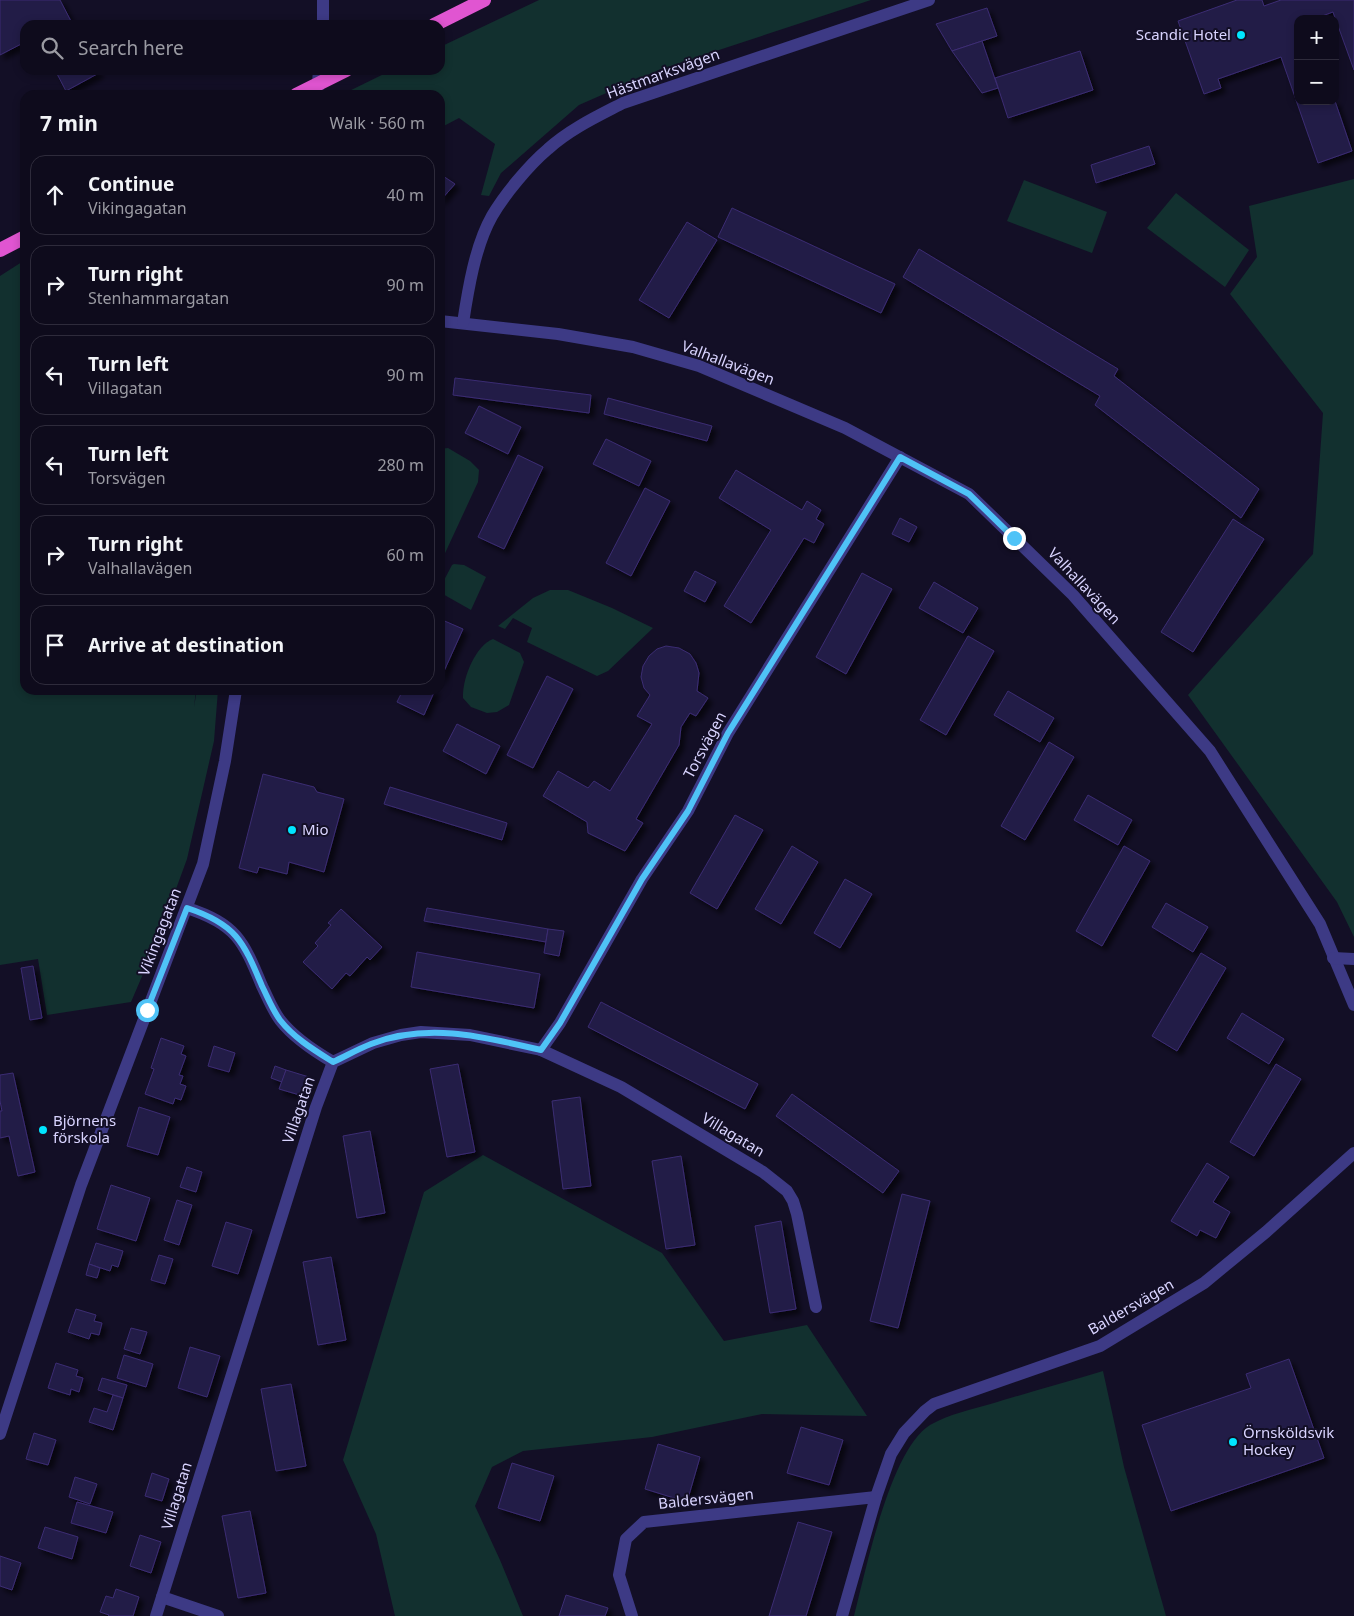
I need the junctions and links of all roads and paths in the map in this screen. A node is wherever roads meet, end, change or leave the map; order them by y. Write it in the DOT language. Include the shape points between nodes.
graph roads {
  1 [pos="323,0"];
  2 [pos="484,0"];
  3 [pos="929,0"];
  4 [pos="323,20"];
  5 [pos="444,20"];
  6 [pos="319,75"];
  7 [pos="336,75"];
  8 [pos="306,90"];
  9 [pos="317,90"];
  10 [pos="20,240"];
  11 [pos="0,250"];
  12 [pos="445,321"];
  13 [pos="463,323"];
  14 [pos="900,457"];
  15 [pos="235,695"];
  16 [pos="187,908"];
  17 [pos="1333,958"];
  18 [pos="1354,959"];
  19 [pos="1354,1005"];
  20 [pos="541,1050"];
  21 [pos="333,1062"];
  22 [pos="1354,1153"];
  23 [pos="816,1307"];
  24 [pos="0,1434"];
  25 [pos="876,1497"];
  26 [pos="162,1598"];
  27 [pos="212,1615"];
  28 [pos="156,1616"];
  29 [pos="632,1616"];
  30 [pos="842,1616"];
  1 -- 4 [label="street"];
  2 -- 5 [label="highway"];
  3 -- 13 [label="street, Hästmarksvägen" via="623,103 548,148 519,179 492,217 478,250"];
  6 -- 9 [label="street"];
  7 -- 8 [label="highway"];
  10 -- 11 [label="highway"];
  12 -- 13 [label="street, Valhallavägen"];
  13 -- 14 [label="street, Valhallavägen" via="558,334 632,348 699,366 845,428"];
  14 -- 17 [label="street, Valhallavägen" via="969,494 1073,595 1210,751 1320,924"];
  14 -- 20 [label="street, Torsvägen" via="728,733 688,811 642,879 560,1023"];
  15 -- 16 [label="street, Vikingagatan" via="203,864"];
  16 -- 21 [label="street" via="215,918 235,935 249,954 280,1019 301,1042"];
  16 -- 24 [label="street, Vikingagatan" via="81,1185"];
  17 -- 18 [label="street"];
  17 -- 19 [label="street, Valhallavägen"];
  20 -- 21 [label="street, Villagatan" via="470,1035 421,1032 373,1043"];
  20 -- 23 [label="street, Villagatan" via="620,1087 776,1181 787,1191 798,1214"];
  21 -- 26 [label="street, Villagatan" via="316,1107"];
  22 -- 25 [label="street, Baldersvägen" via="1204,1283 1100,1346 934,1404 904,1433 891,1454"];
  25 -- 29 [label="street, Baldersvägen" via="644,1522 626,1539 619,1575"];
  25 -- 30 [label="street, Baldersvägen"];
  26 -- 27 [label="street"];
  26 -- 28 [label="street, Villagatan"];
}
